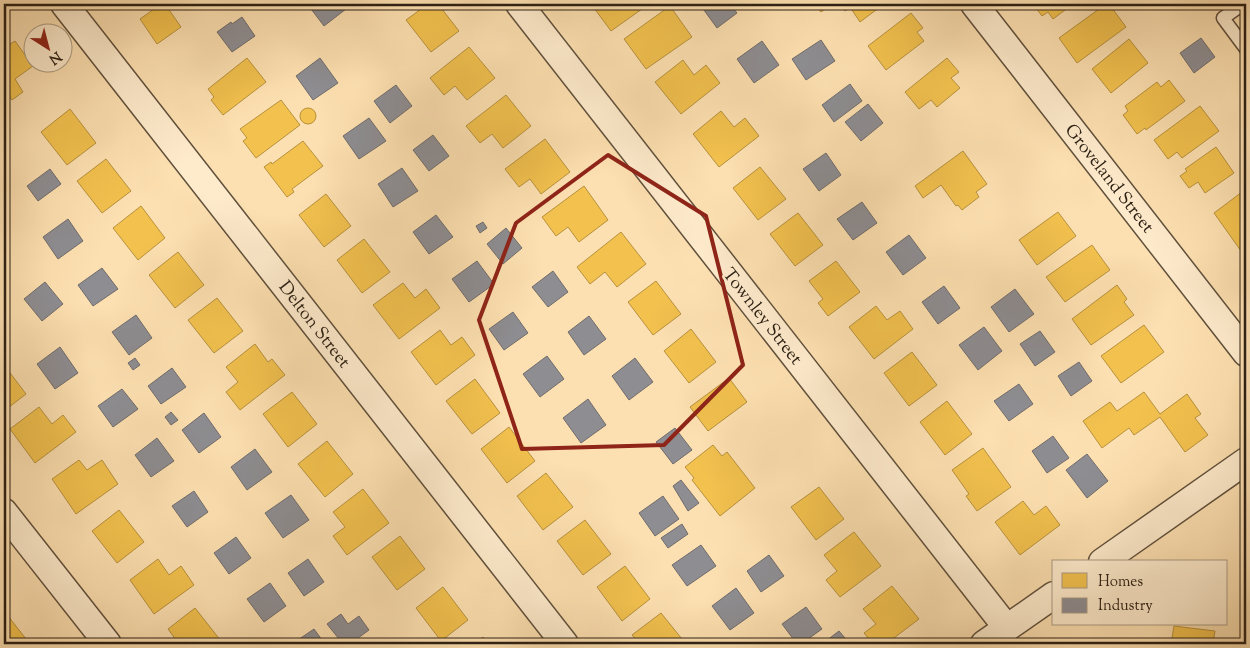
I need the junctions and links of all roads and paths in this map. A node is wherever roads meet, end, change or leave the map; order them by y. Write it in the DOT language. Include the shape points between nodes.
graph roads {
  1 [pos="64,4"];
  2 [pos="519,4"];
  3 [pos="974,4"];
  4 [pos="1243,4"];
  5 [pos="1246,49"];
  6 [pos="1246,353"];
  7 [pos="1246,461"];
  8 [pos="4,512"];
  9 [pos="1105,560"];
  10 [pos="1052,596"];
  11 [pos="1007,628"];
  12 [pos="108,644"];
  13 [pos="565,644"];
  14 [pos="984,644"];
  1 -- 13 [label="street, Delton Street"];
  2 -- 11 [label="street, Townley Street"];
  3 -- 6 [label="street, Groveland Street"];
  4 -- 5 [label="lane" via="1223,18"];
  7 -- 9 [label="street"];
  8 -- 12 [label="street"];
  10 -- 11 [label="street"];
  11 -- 14 [label="street"];
}
